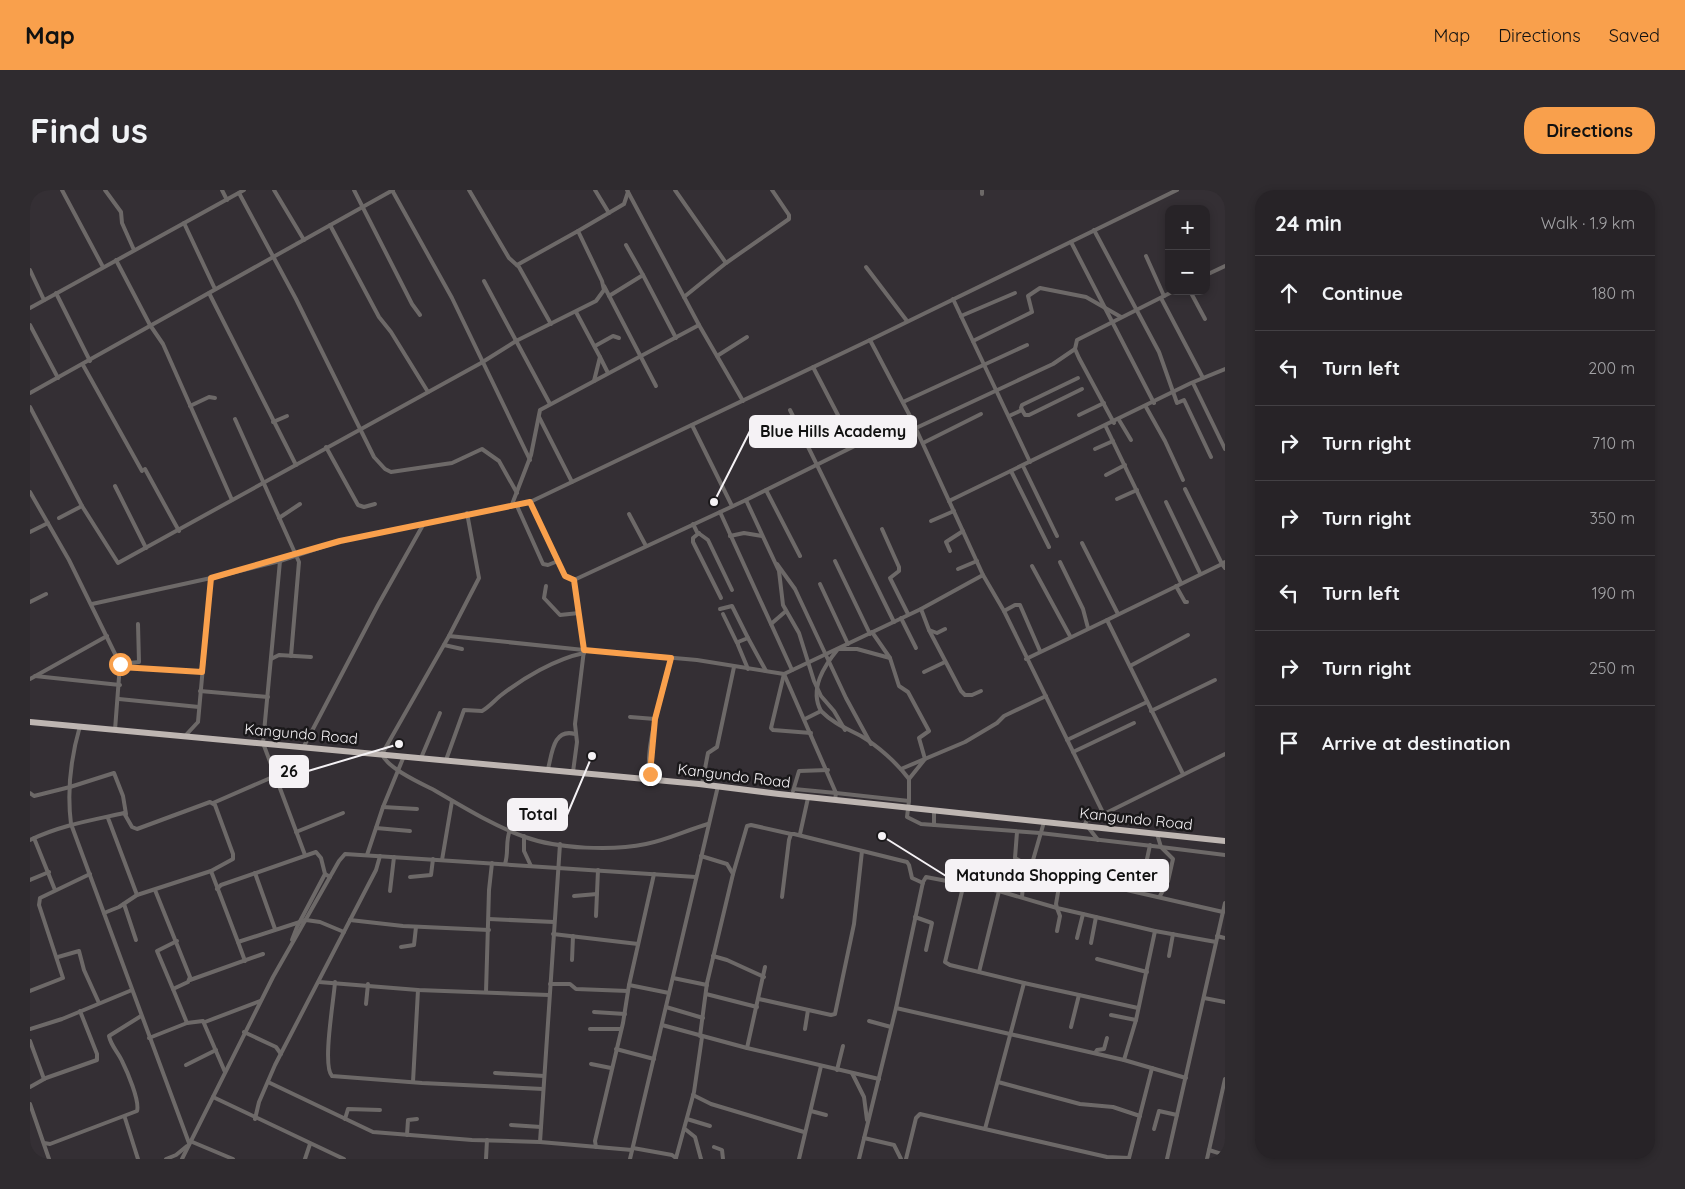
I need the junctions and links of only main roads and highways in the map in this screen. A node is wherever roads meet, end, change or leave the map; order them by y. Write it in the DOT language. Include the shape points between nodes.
graph roads {
  1 [pos="30,722"];
  2 [pos="1225,841"];
  1 -- 2 [label="highway, Kangundo Road" via="793,792 808,798 908,804 934,811"];
}
